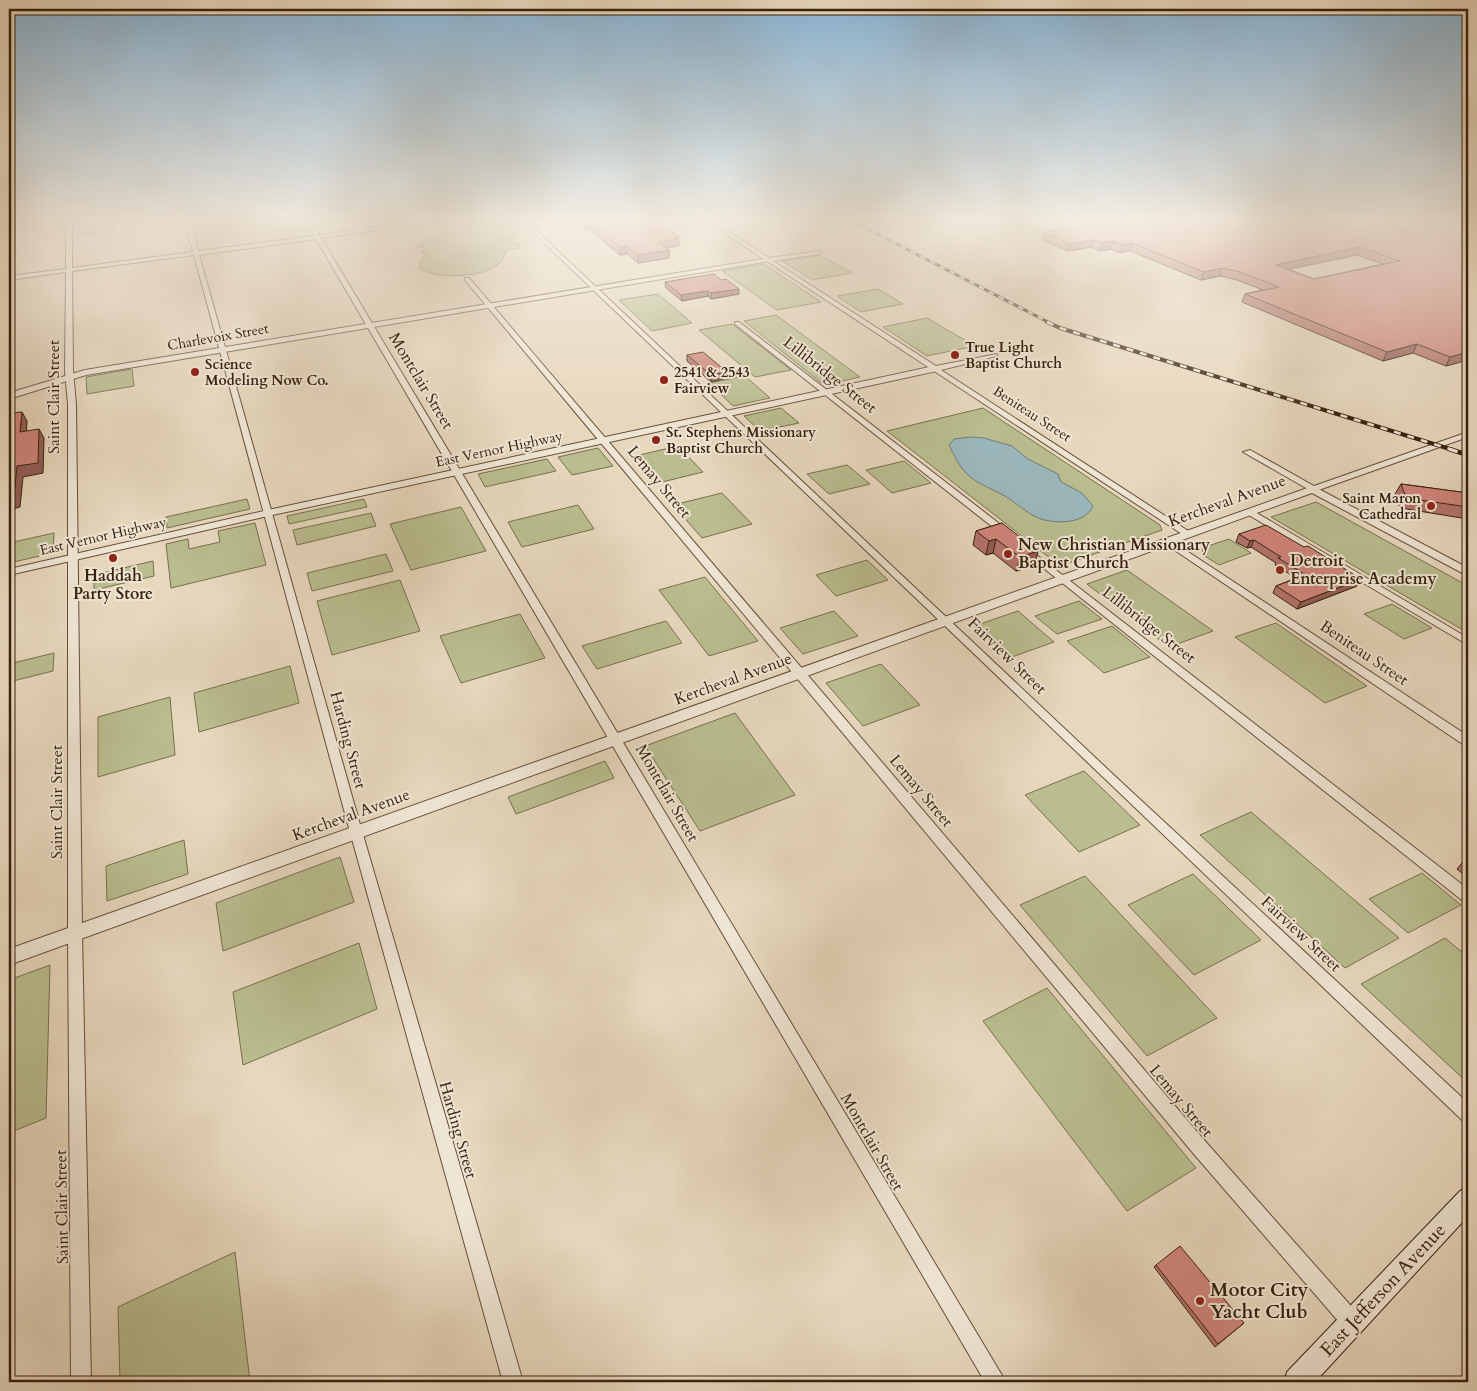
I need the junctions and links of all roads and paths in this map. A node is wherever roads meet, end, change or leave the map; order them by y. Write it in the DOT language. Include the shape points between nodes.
graph roads {
  1 [pos="69,286"];
  2 [pos="205,286"];
  3 [pos="347,286"];
  4 [pos="472,286"];
  5 [pos="592,286"];
  6 [pos="607,286"];
  7 [pos="807,286"];
  8 [pos="594,288"];
  9 [pos="488,306"];
  10 [pos="738,323"];
  11 [pos="370,325"];
  12 [pos="222,349"];
  13 [pos="995,355"];
  14 [pos="934,369"];
  15 [pos="70,376"];
  16 [pos="826,392"];
  17 [pos="9,396"];
  18 [pos="727,414"];
  19 [pos="1468,434"];
  20 [pos="603,441"];
  21 [pos="1246,452"];
  22 [pos="457,472"];
  23 [pos="1313,489"];
  24 [pos="1250,512"];
  25 [pos="268,513"];
  26 [pos="1188,534"];
  27 [pos="1167,541"];
  28 [pos="72,557"];
  29 [pos="9,572"];
  30 [pos="1468,573"];
  31 [pos="1064,578"];
  32 [pos="946,621"];
  33 [pos="1468,642"];
  34 [pos="800,673"];
  35 [pos="616,739"];
  36 [pos="1468,742"];
  37 [pos="356,832"];
  38 [pos="1468,897"];
  39 [pos="74,933"];
  40 [pos="9,957"];
  41 [pos="1468,1114"];
  42 [pos="1468,1199"];
  43 [pos="1352,1322"];
  44 [pos="81,1382"];
  45 [pos="513,1382"];
  46 [pos="996,1382"];
  47 [pos="1297,1382"];
  1 -- 15 [label="street, Saint Clair Street"];
  2 -- 12 [label="street, Harding Street"];
  3 -- 11 [label="street, Montclair Street"];
  4 -- 9 [label="street, Lemay Street"];
  5 -- 8 [label="street, Fairview Street"];
  6 -- 8 [label="street, Charlevoix Street"];
  7 -- 14 [label="street, Beniteau Street"];
  8 -- 9 [label="street, Charlevoix Street"];
  8 -- 18 [label="street, Fairview Street"];
  9 -- 11 [label="street, Charlevoix Street"];
  9 -- 20 [label="street, Lemay Street"];
  10 -- 16 [label="street, Lillibridge Street"];
  11 -- 12 [label="street, Charlevoix Street"];
  11 -- 22 [label="street, Montclair Street"];
  12 -- 15 [label="street, Charlevoix Street"];
  12 -- 25 [label="street, Harding Street"];
  13 -- 14 [label="street, East Vernor Highway"];
  14 -- 16 [label="street, East Vernor Highway"];
  14 -- 26 [label="street, Beniteau Street"];
  15 -- 17 [label="street, Charlevoix Street"];
  15 -- 28 [label="street, Saint Clair Street"];
  16 -- 18 [label="street, East Vernor Highway"];
  16 -- 31 [label="street, Lillibridge Street"];
  18 -- 20 [label="street, East Vernor Highway"];
  18 -- 32 [label="street, Fairview Street"];
  19 -- 23 [label="street, Kercheval Avenue"];
  20 -- 22 [label="street, East Vernor Highway"];
  20 -- 34 [label="street, Lemay Street"];
  21 -- 23 [label="street"];
  22 -- 25 [label="street, East Vernor Highway"];
  22 -- 35 [label="street, Montclair Street"];
  23 -- 24 [label="street, Kercheval Avenue"];
  23 -- 30 [label="street"];
  24 -- 26 [label="street, Kercheval Avenue"];
  24 -- 33 [label="street"];
  25 -- 28 [label="street, East Vernor Highway"];
  25 -- 37 [label="street, Harding Street"];
  26 -- 27 [label="street, Kercheval Avenue"];
  27 -- 31 [label="street, Kercheval Avenue"];
  27 -- 36 [label="street, Beniteau Street"];
  28 -- 29 [label="street, East Vernor Highway"];
  28 -- 39 [label="street, Saint Clair Street"];
  31 -- 32 [label="street, Kercheval Avenue"];
  31 -- 38 [label="street, Lillibridge Street"];
  32 -- 34 [label="street, Kercheval Avenue"];
  32 -- 41 [label="street, Fairview Street"];
  34 -- 35 [label="street, Kercheval Avenue"];
  34 -- 43 [label="street, Lemay Street" via="1199,1147"];
  35 -- 37 [label="street, Kercheval Avenue"];
  35 -- 46 [label="street, Montclair Street"];
  37 -- 39 [label="street, Kercheval Avenue"];
  37 -- 45 [label="street, Harding Street"];
  39 -- 40 [label="street, Kercheval Avenue"];
  39 -- 44 [label="street, Saint Clair Street"];
  42 -- 43 [label="main road, East Jefferson Avenue"];
  43 -- 47 [label="main road, East Jefferson Avenue"];
}
